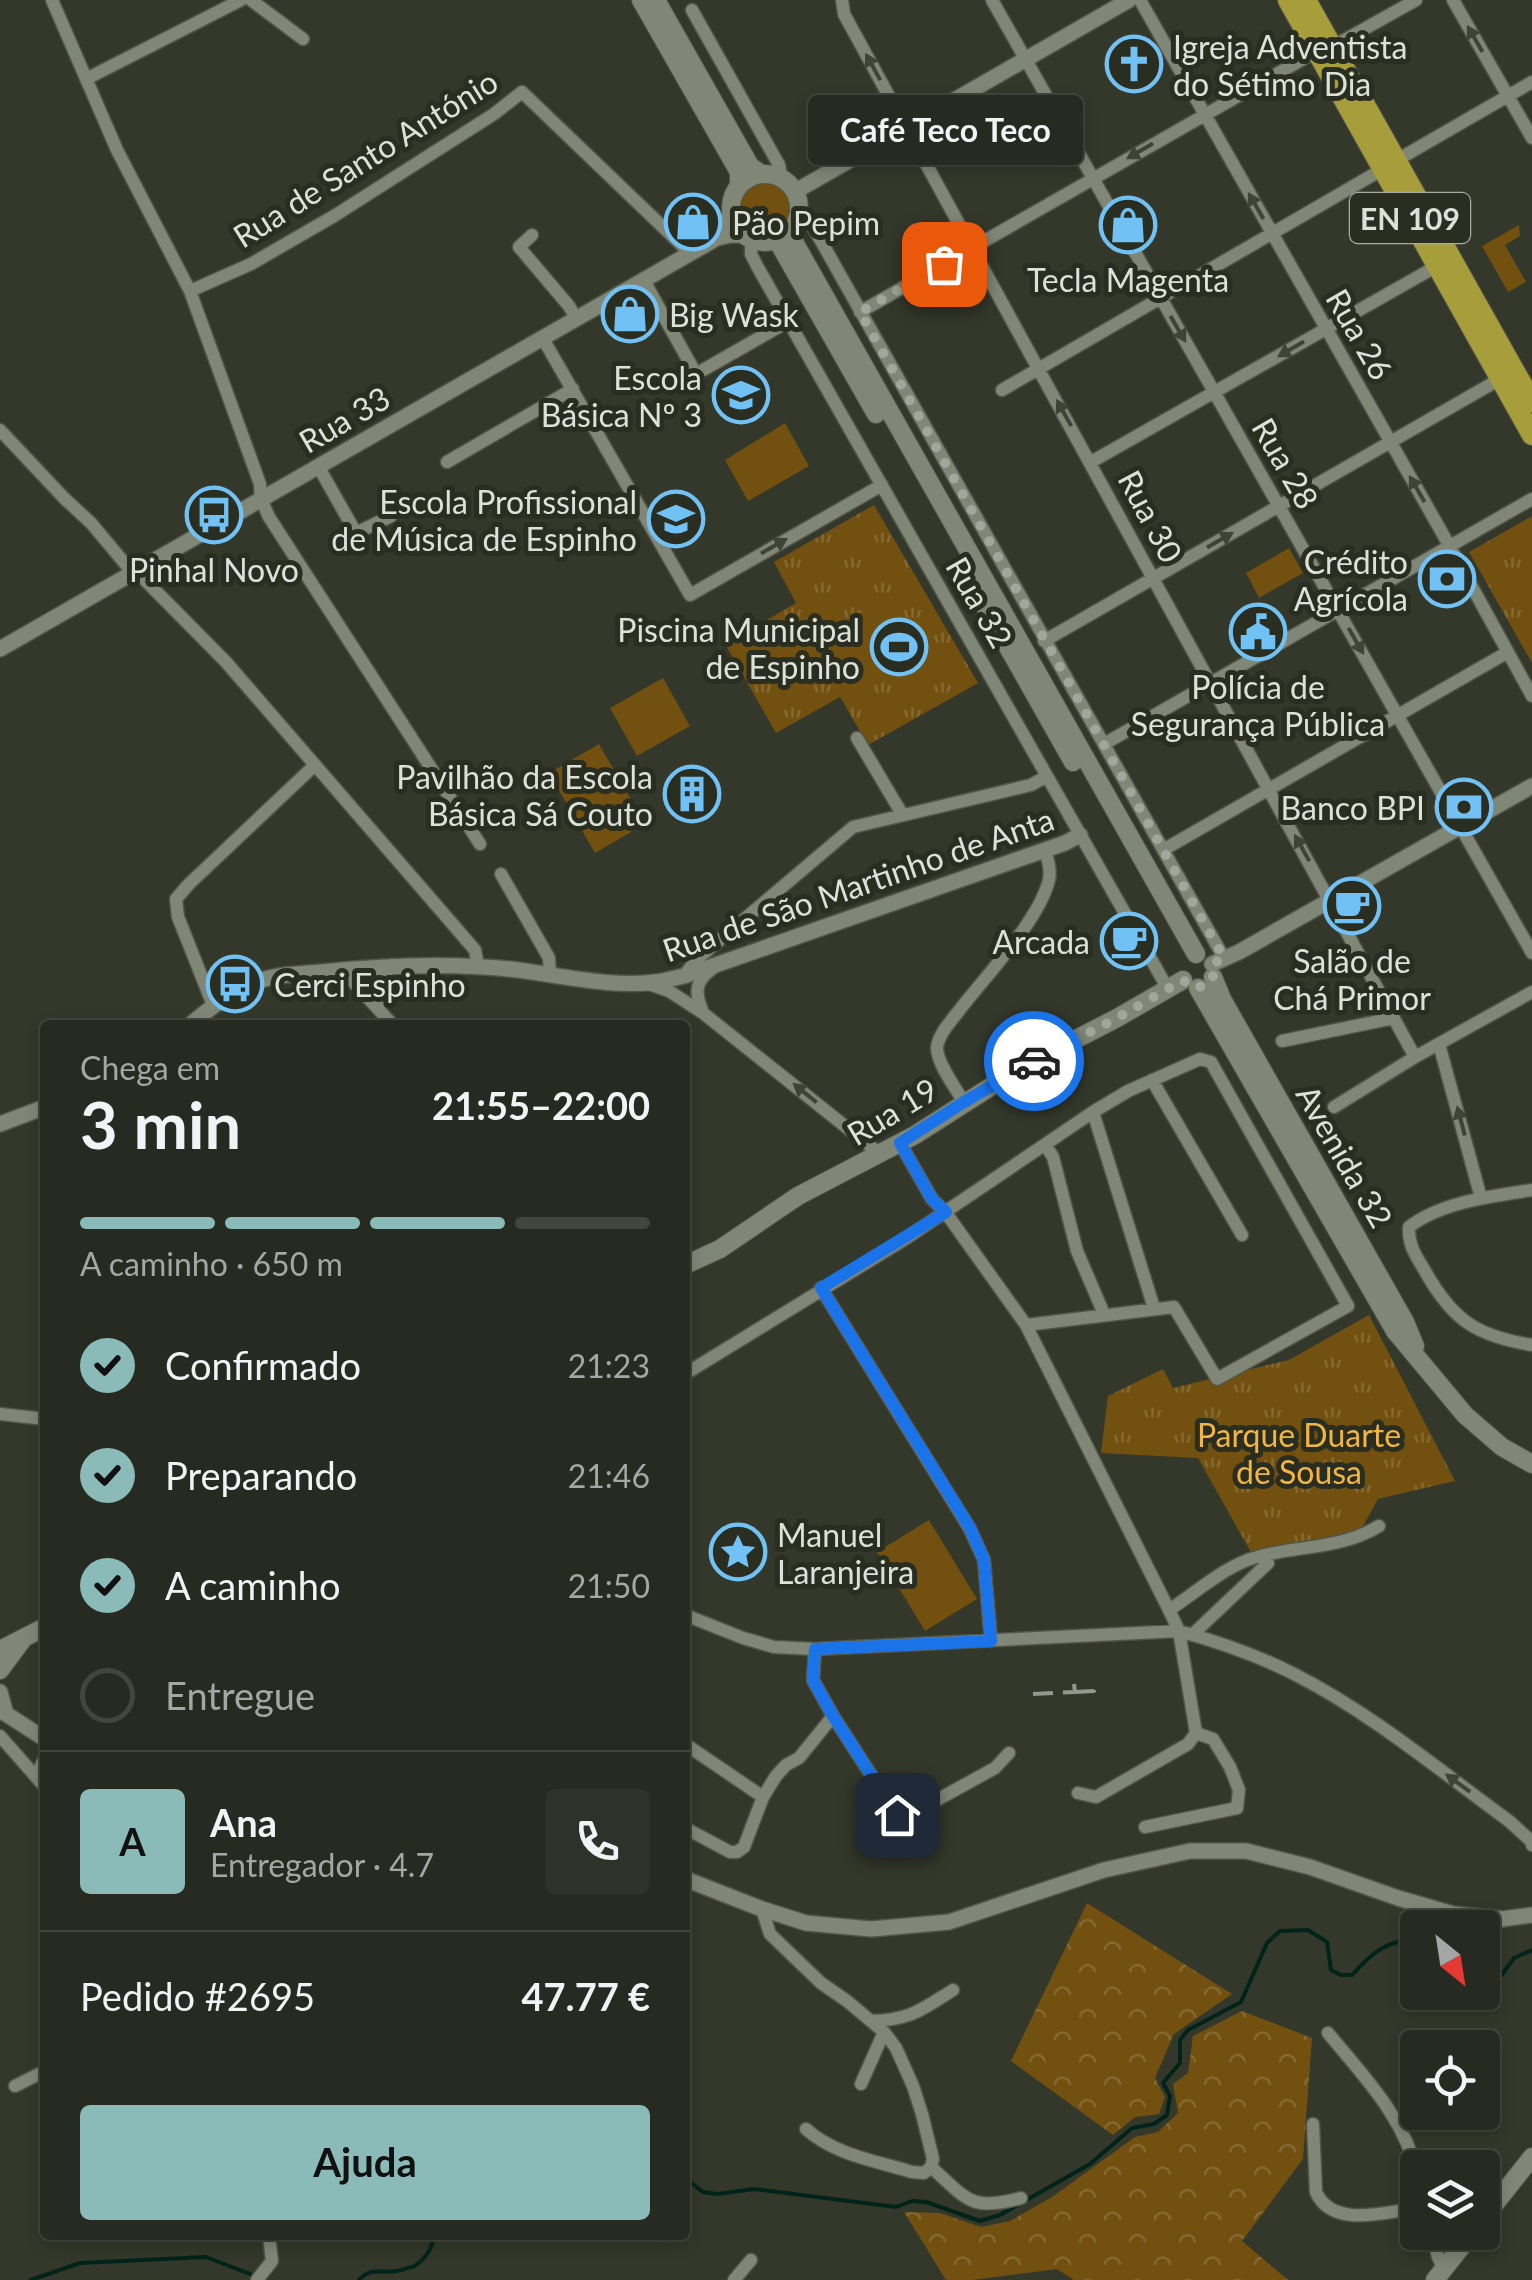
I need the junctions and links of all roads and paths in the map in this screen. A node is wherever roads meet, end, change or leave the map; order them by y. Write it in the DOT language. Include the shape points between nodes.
graph roads {
  1 [pos="52,0"];
  2 [pos="241,0"];
  3 [pos="251,0"];
  4 [pos="641,0"];
  5 [pos="656,0"];
  6 [pos="842,0"];
  7 [pos="992,0"];
  8 [pos="1129,0"];
  9 [pos="1140,0"];
  10 [pos="1288,0"];
  11 [pos="1306,0"];
  12 [pos="1416,0"];
  13 [pos="1453,0"];
  14 [pos="692,10"];
  15 [pos="303,39"];
  16 [pos="1325,49"];
  17 [pos="1026,58"];
  18 [pos="86,79"];
  19 [pos="1532,82"];
  20 [pos="1508,96"];
  21 [pos="1204,114"];
  22 [pos="906,128"];
  23 [pos="1532,138"];
  24 [pos="1390,164"];
  25 [pos="760,174"];
  26 [pos="781,177"];
  27 [pos="1094,178"];
  28 [pos="739,186"];
  29 [pos="796,191"];
  30 [pos="731,211"];
  31 [pos="800,212"];
  32 [pos="1272,234"];
  33 [pos="532,235"];
  34 [pos="748,237"];
  35 [pos="783,237"];
  36 [pos="716,238"];
  37 [pos="972,248"];
  38 [pos="690,253"];
  39 [pos="1437,266"];
  40 [pos="643,279"];
  41 [pos="190,291"];
  42 [pos="1161,300"];
  43 [pos="860,312"];
  44 [pos="576,318"];
  45 [pos="789,321"];
  46 [pos="1326,329"];
  47 [pos="542,337"];
  48 [pos="1039,370"];
  49 [pos="1500,379"];
  50 [pos="572,389"];
  51 [pos="1002,390"];
  52 [pos="1214,392"];
  53 [pos="1532,402"];
  54 [pos="0,430"];
  55 [pos="1532,435"];
  56 [pos="1390,442"];
  57 [pos="448,462"];
  58 [pos="1091,462"];
  59 [pos="318,466"];
  60 [pos="882,485"];
  61 [pos="262,498"];
  62 [pos="1532,499"];
  63 [pos="1279,506"];
  64 [pos="392,516"];
  65 [pos="1450,546"];
  66 [pos="136,571"];
  67 [pos="1154,578"];
  68 [pos="1338,610"];
  69 [pos="1044,640"];
  70 [pos="0,649"];
  71 [pos="1508,652"];
  72 [pos="1210,683"];
  73 [pos="1532,696"];
  74 [pos="1398,715"];
  75 [pos="857,738"];
  76 [pos="1104,744"];
  77 [pos="314,765"];
  78 [pos="1046,776"];
  79 [pos="1532,786"];
  80 [pos="1269,788"];
  81 [pos="902,814"];
  82 [pos="1460,827"];
  83 [pos="1080,836"];
  84 [pos="480,844"];
  85 [pos="1045,850"];
  86 [pos="1164,850"];
  87 [pos="501,874"];
  88 [pos="1330,901"];
  89 [pos="1532,953"];
  90 [pos="718,964"];
  91 [pos="478,965"];
  92 [pos="392,966"];
  93 [pos="370,967"];
  94 [pos="341,970"];
  95 [pos="1197,971"];
  96 [pos="550,974"];
  97 [pos="684,976"];
  98 [pos="648,984"];
  99 [pos="377,986"];
  100 [pos="1532,992"];
  101 [pos="213,1005"];
  102 [pos="378,1009"];
  103 [pos="704,1012"];
  104 [pos="1394,1018"];
  105 [pos="196,1020"];
  106 [pos="389,1020"];
  107 [pos="1282,1041"];
  108 [pos="1439,1044"];
  109 [pos="1416,1057"];
  110 [pos="1152,1080"];
  111 [pos="964,1102"];
  112 [pos="1334,1106"];
  113 [pos="40,1109"];
  114 [pos="1094,1112"];
  115 [pos="0,1124"];
  116 [pos="900,1143"];
  117 [pos="1046,1146"];
  118 [pos="880,1154"];
  119 [pos="1532,1190"];
  120 [pos="1481,1198"];
  121 [pos="946,1212"];
  122 [pos="1242,1235"];
  123 [pos="690,1263"];
  124 [pos="821,1288"];
  125 [pos="1154,1308"];
  126 [pos="1104,1314"];
  127 [pos="1026,1325"];
  128 [pos="1532,1345"];
  129 [pos="690,1371"];
  130 [pos="0,1414"];
  131 [pos="40,1418"];
  132 [pos="1532,1464"];
  133 [pos="1379,1526"];
  134 [pos="1268,1564"];
  135 [pos="1169,1610"];
  136 [pos="690,1617"];
  137 [pos="40,1629"];
  138 [pos="1186,1633"];
  139 [pos="23,1639"];
  140 [pos="991,1641"];
  141 [pos="815,1649"];
  142 [pos="0,1650"];
  143 [pos="0,1672"];
  144 [pos="0,1689"];
  145 [pos="3,1712"];
  146 [pos="833,1716"];
  147 [pos="1196,1734"];
  148 [pos="0,1736"];
  149 [pos="40,1736"];
  150 [pos="690,1747"];
  151 [pos="1009,1753"];
  152 [pos="40,1781"];
  153 [pos="1078,1793"];
  154 [pos="763,1797"];
  155 [pos="1145,1826"];
  156 [pos="690,1831"];
  157 [pos="1532,1845"];
  158 [pos="690,1880"];
  159 [pos="762,1909"];
  160 [pos="1532,1916"];
  161 [pos="953,1990"];
  162 [pos="871,2021"];
  163 [pos="884,2032"];
  164 [pos="1328,2034"];
  165 [pos="40,2074"];
  166 [pos="861,2084"];
  167 [pos="15,2086"];
  168 [pos="1313,2124"];
  169 [pos="806,2130"];
  170 [pos="1410,2150"];
  171 [pos="1532,2156"];
  172 [pos="930,2168"];
  173 [pos="1500,2197"];
  174 [pos="1021,2198"];
  175 [pos="1400,2210"];
  176 [pos="269,2240"];
  177 [pos="1458,2250"];
  178 [pos="751,2260"];
  179 [pos="1440,2274"];
  180 [pos="258,2280"];
  181 [pos="734,2280"];
  1 -- 18 [label="street"];
  2 -- 18 [label="street"];
  3 -- 15 [label="street"];
  4 -- 28 [label="main road" via="738,172"];
  5 -- 25 [label="main road"];
  22 -- 6 [label="street, Rua 30, one-way"];
  7 -- 17 [label="street, Rua 28"];
  8 -- 17 [label="street"];
  9 -- 21 [label="street, Rua 26"];
  10 -- 16 [label="main road, EN 109"];
  11 -- 16 [label="main road, EN 109"];
  12 -- 16 [label="street"];
  20 -- 13 [label="street, one-way"];
  14 -- 26 [label="street"];
  16 -- 21 [label="street"];
  16 -- 24 [label="main road, EN 109"];
  17 -- 22 [label="street"];
  17 -- 27 [label="street, Rua 28"];
  18 -- 41 [label="street"];
  19 -- 20 [label="street"];
  20 -- 23 [label="street"];
  20 -- 24 [label="street"];
  21 -- 27 [label="street, one-way"];
  32 -- 21 [label="street, Rua 26, one-way"];
  22 -- 29 [label="street"];
  22 -- 37 [label="street, Rua 30"];
  24 -- 32 [label="street"];
  24 -- 39 [label="main road, EN 109"];
  24 -- 53 [label="main road, EN 109"];
  25 -- 26 [label="main road"];
  25 -- 28 [label="main road"];
  26 -- 29 [label="main road"];
  27 -- 37 [label="street"];
  27 -- 42 [label="street, Rua 28"];
  28 -- 30 [label="main road"];
  29 -- 31 [label="main road"];
  30 -- 34 [label="main road"];
  30 -- 36 [label="street"];
  31 -- 35 [label="main road"];
  31 -- 43 [label="street, Rua 32"];
  32 -- 42 [label="street"];
  32 -- 46 [label="street, Rua 26"];
  33 -- 44 [label="street" via="519,247"];
  34 -- 35 [label="main road"];
  34 -- 36 [label="street, Rua 33"];
  34 -- 45 [label="street, Rua 32"];
  35 -- 95 [label="main road, Avenida 32"];
  36 -- 38 [label="street, Rua 33"];
  37 -- 43 [label="street"];
  37 -- 48 [label="street, Rua 30"];
  38 -- 40 [label="street, Rua 33"];
  38 -- 41 [label="street, Rua de Santo António" via="522,92 334,216"];
  39 -- 46 [label="street"];
  39 -- 49 [label="main road, EN 109"];
  40 -- 44 [label="street, Rua 33"];
  40 -- 45 [label="street" via="696,374"];
  41 -- 61 [label="street"];
  42 -- 48 [label="street"];
  42 -- 52 [label="street, Rua 28, one-way"];
  43 -- 69 [label="street, Rua 32"];
  44 -- 47 [label="street, Rua 33"];
  45 -- 60 [label="street, Rua 32"];
  46 -- 52 [label="street, one-way"];
  46 -- 56 [label="street, Rua 26"];
  47 -- 50 [label="street"];
  47 -- 59 [label="street, Rua 33"];
  48 -- 51 [label="street"];
  58 -- 48 [label="street, Rua 30, one-way"];
  49 -- 55 [label="main road, EN 109"];
  49 -- 56 [label="street"];
  50 -- 57 [label="street"];
  50 -- 60 [label="street, one-way" via="690,595"];
  52 -- 58 [label="street"];
  52 -- 63 [label="street, Rua 28"];
  54 -- 66 [label="street"];
  56 -- 63 [label="street"];
  65 -- 56 [label="street, Rua 26, one-way"];
  58 -- 67 [label="street, Rua 30"];
  59 -- 61 [label="street, Rua 33"];
  59 -- 64 [label="street" via="356,533"];
  60 -- 78 [label="street, Rua 32"];
  61 -- 66 [label="street, Rua 33"];
  61 -- 84 [label="street"];
  62 -- 65 [label="street"];
  67 -- 63 [label="street, one-way"];
  63 -- 68 [label="street, Rua 28"];
  65 -- 68 [label="street"];
  65 -- 71 [label="street, Rua 26"];
  66 -- 70 [label="street, Rua 33"];
  66 -- 77 [label="street"];
  67 -- 69 [label="street"];
  67 -- 72 [label="street, Rua 30"];
  68 -- 72 [label="street"];
  68 -- 74 [label="street, Rua 28, one-way"];
  69 -- 76 [label="street, Rua 32"];
  71 -- 73 [label="street, Rua 26"];
  71 -- 74 [label="street"];
  72 -- 76 [label="street"];
  72 -- 80 [label="street, Rua 30"];
  74 -- 80 [label="street"];
  74 -- 82 [label="street, Rua 28"];
  75 -- 81 [label="street"];
  76 -- 86 [label="street, Rua 32"];
  77 -- 91 [label="street" via="475,950"];
  77 -- 101 [label="street" via="176,899"];
  78 -- 81 [label="street"];
  78 -- 83 [label="street, Rua 32"];
  79 -- 82 [label="street, Rua 19"];
  80 -- 86 [label="street"];
  88 -- 80 [label="street, Rua 30, one-way"];
  81 -- 97 [label="street" via="848,830"];
  82 -- 88 [label="street, Rua 19"];
  82 -- 89 [label="street, Rua 28"];
  83 -- 85 [label="street, Rua de São Martinho de Anta"];
  83 -- 95 [label="street, Rua 32"];
  85 -- 90 [label="street, Rua de São Martinho de Anta"];
  85 -- 111 [label="street" via="1050,869 1028,923 940,1037 941,1062"];
  86 -- 95 [label="street, Rua 32"];
  87 -- 96 [label="street" via="550,958"];
  88 -- 95 [label="street, Rua 19"];
  88 -- 104 [label="street, Rua 30"];
  90 -- 97 [label="street, Rua de São Martinho de Anta"];
  90 -- 103 [label="street" via="698,982"];
  91 -- 92 [label="street, Rua de São Martinho de Anta"];
  91 -- 96 [label="street, Rua de São Martinho de Anta"];
  92 -- 93 [label="street, Rua de São Martinho de Anta"];
  92 -- 99 [label="street"];
  93 -- 94 [label="street, Rua de São Martinho de Anta"];
  93 -- 99 [label="street"];
  94 -- 101 [label="street, Rua de São Martinho de Anta" via="271,977"];
  94 -- 102 [label="street"];
  95 -- 111 [label="main road, Rua 19"];
  95 -- 132 [label="main road, Avenida 32" via="1395,1331 1465,1415"];
  96 -- 98 [label="street, Rua de São Martinho de Anta"];
  97 -- 98 [label="street, Rua de São Martinho de Anta"];
  98 -- 103 [label="street"];
  99 -- 102 [label="street"];
  100 -- 108 [label="street"];
  101 -- 105 [label="street, Rua de São Martinho de Anta"];
  102 -- 106 [label="street"];
  118 -- 103 [label="street, one-way"];
  104 -- 107 [label="street"];
  104 -- 109 [label="street, Rua 30"];
  108 -- 109 [label="street"];
  120 -- 108 [label="street, one-way"];
  109 -- 112 [label="street"];
  110 -- 114 [label="street"];
  110 -- 122 [label="street"];
  110 -- 125 [label="street" via="1200,1060 1211,1062 1348,1306 1217,1379 1174,1306"];
  111 -- 116 [label="main road, Rua 19"];
  113 -- 115 [label="street"];
  114 -- 117 [label="street"];
  114 -- 125 [label="street"];
  116 -- 118 [label="main road, Rua 19"];
  116 -- 121 [label="street"];
  117 -- 121 [label="street"];
  117 -- 126 [label="street"];
  118 -- 123 [label="main road, Rua 19"];
  119 -- 120 [label="street"];
  120 -- 128 [label="street" via="1421,1218 1409,1228 1408,1242 1434,1288 1470,1325 1496,1339"];
  121 -- 124 [label="street"];
  121 -- 127 [label="street"];
  124 -- 129 [label="street"];
  124 -- 140 [label="street" via="970,1528 984,1560"];
  125 -- 126 [label="street"];
  126 -- 127 [label="street"];
  127 -- 135 [label="street"];
  130 -- 131 [label="street"];
  133 -- 135 [label="street" via="1313,1549 1255,1557"];
  134 -- 138 [label="street"];
  135 -- 138 [label="street"];
  136 -- 141 [label="street" via="774,1646"];
  137 -- 139 [label="main road"];
  138 -- 140 [label="street"];
  138 -- 147 [label="street"];
  157 -- 138 [label="street, one-way" via="1509,1820 1358,1712 1294,1674"];
  139 -- 142 [label="main road"];
  139 -- 143 [label="main road"];
  140 -- 141 [label="street"];
  141 -- 146 [label="street" via="813,1680"];
  143 -- 144 [label="main road"];
  144 -- 145 [label="street"];
  145 -- 149 [label="street"];
  146 -- 151 [label="street" via="897,1815 906,1817 995,1768"];
  146 -- 154 [label="street"];
  147 -- 153 [label="street" via="1096,1797"];
  147 -- 155 [label="street" via="1213,1739 1230,1767 1240,1790 1238,1808"];
  148 -- 152 [label="street"];
  150 -- 154 [label="street"];
  154 -- 156 [label="street" via="738,1852"];
  158 -- 159 [label="street"];
  159 -- 160 [label="street" via="806,1923 871,1929 949,1922 1104,1870 1190,1850 1246,1851 1453,1914"];
  159 -- 162 [label="street" via="770,1934"];
  161 -- 162 [label="street" via="900,2020"];
  162 -- 163 [label="street"];
  163 -- 166 [label="street"];
  163 -- 172 [label="street" via="913,2086"];
  164 -- 170 [label="street" via="1391,2110"];
  165 -- 167 [label="street"];
  168 -- 175 [label="street" via="1320,2202 1348,2215"];
  169 -- 172 [label="street" via="837,2149 912,2172"];
  171 -- 173 [label="main road"];
  172 -- 174 [label="street" via="972,2203"];
  176 -- 180 [label="street" via="272,2261"];
  177 -- 179 [label="main road"];
  178 -- 181 [label="street"];
}
